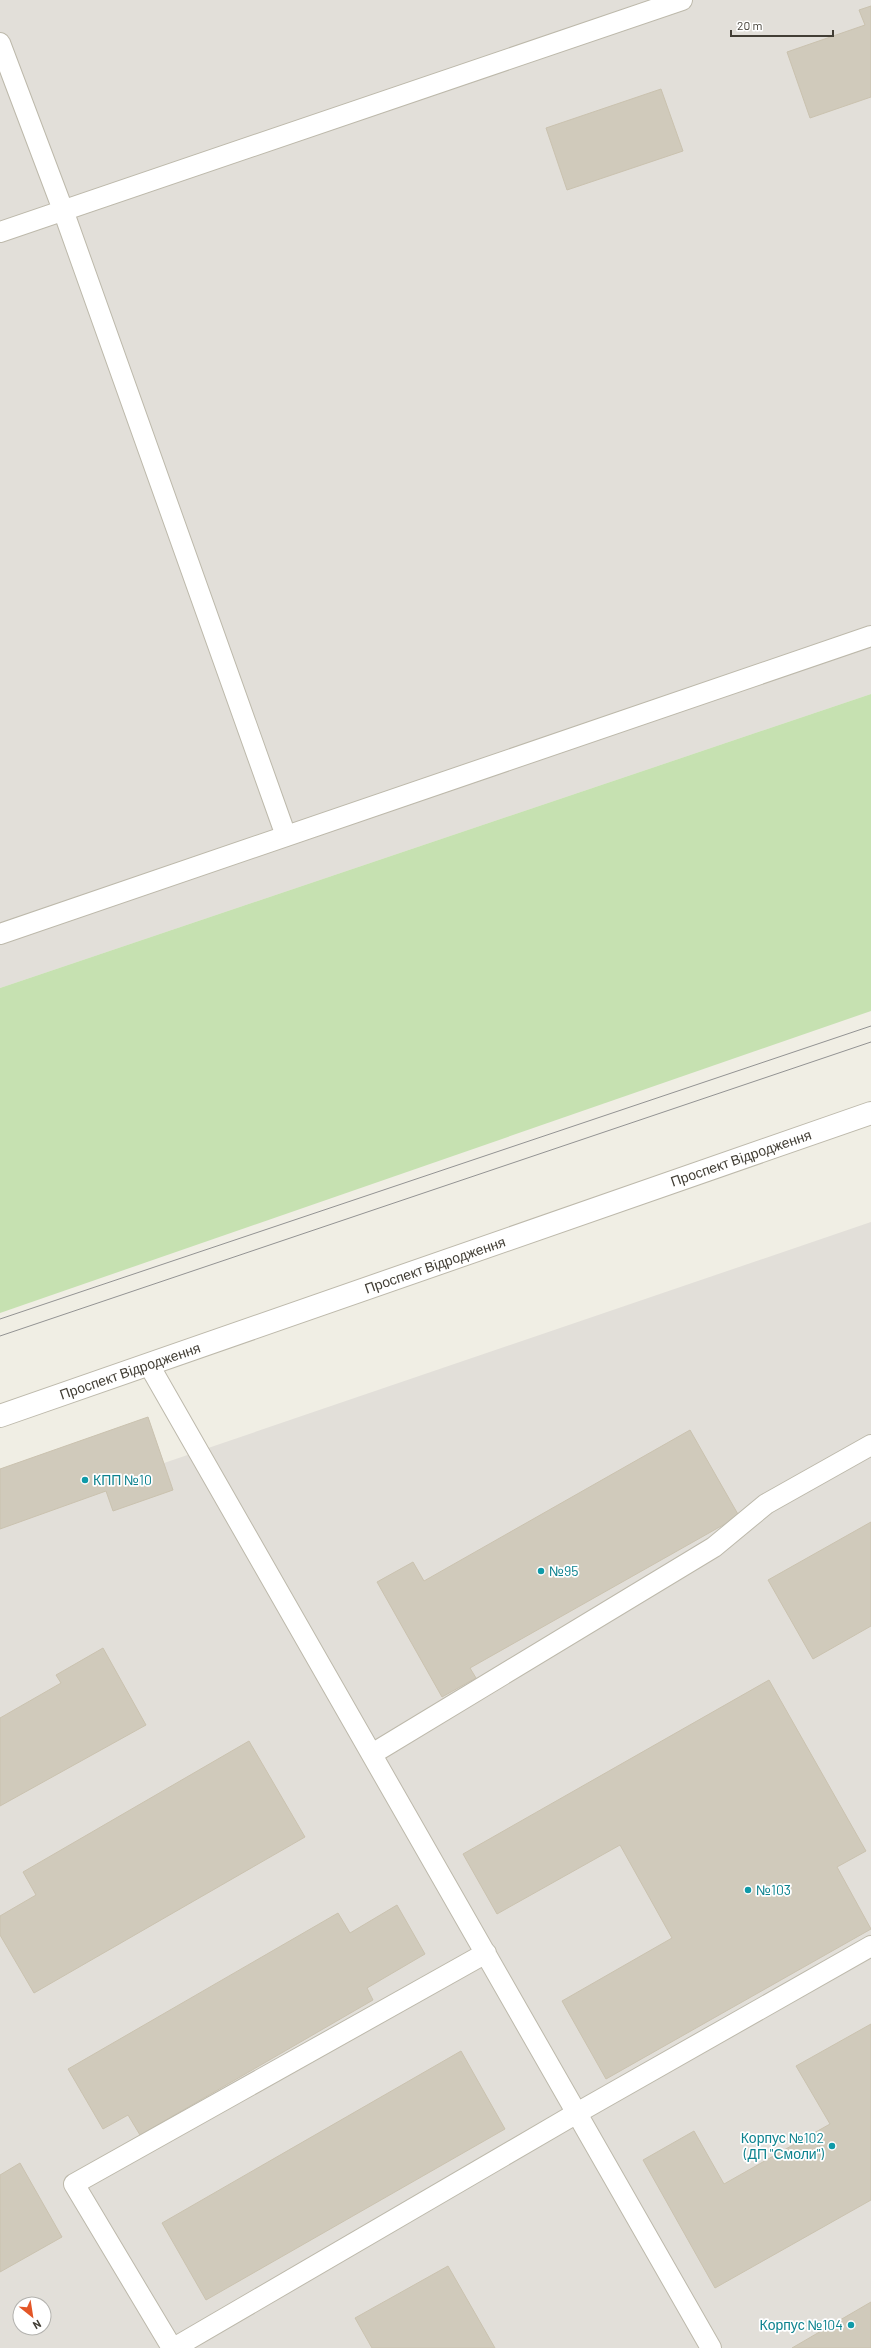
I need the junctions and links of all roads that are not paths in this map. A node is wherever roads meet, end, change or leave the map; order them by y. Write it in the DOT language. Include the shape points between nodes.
graph roads {
  1 [pos="682,0"];
  2 [pos="0,43"];
  3 [pos="63,210"];
  4 [pos="0,232"];
  5 [pos="871,636"];
  6 [pos="286,836"];
  7 [pos="0,934"];
  8 [pos="871,1113"];
  9 [pos="149,1365"];
  10 [pos="0,1416"];
  11 [pos="871,1445"];
  12 [pos="372,1754"];
  13 [pos="871,1946"];
  14 [pos="486,1954"];
  15 [pos="577,2113"];
  16 [pos="173,2348"];
  17 [pos="711,2348"];
  1 -- 3 [label="lane"];
  2 -- 3 [label="lane"];
  3 -- 4 [label="lane"];
  3 -- 6 [label="lane"];
  5 -- 6 [label="lane"];
  6 -- 7 [label="lane"];
  8 -- 9 [label="street, Проспект Відродження"];
  9 -- 10 [label="street, Проспект Відродження"];
  9 -- 12 [label="lane"];
  11 -- 12 [label="lane" via="766,1504 714,1547"];
  12 -- 14 [label="lane"];
  13 -- 15 [label="lane"];
  14 -- 15 [label="lane"];
  14 -- 16 [label="lane" via="74,2184"];
  15 -- 16 [label="lane"];
  15 -- 17 [label="lane"];
}
